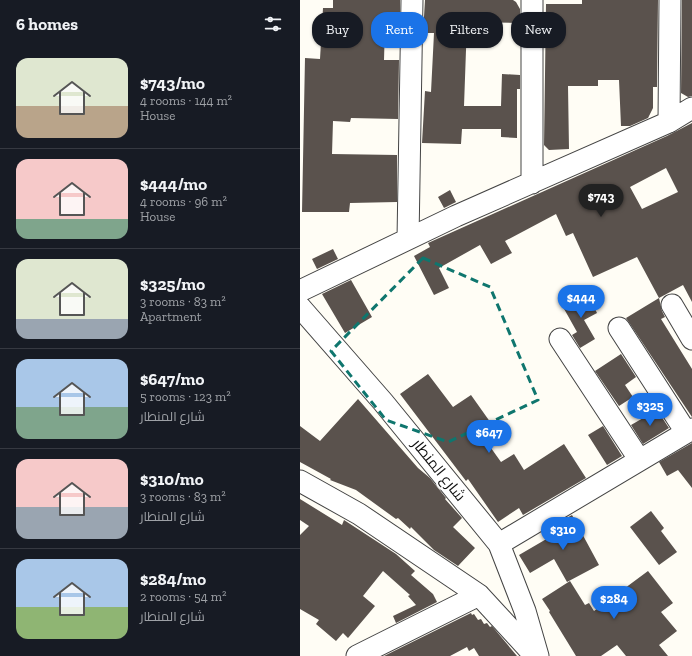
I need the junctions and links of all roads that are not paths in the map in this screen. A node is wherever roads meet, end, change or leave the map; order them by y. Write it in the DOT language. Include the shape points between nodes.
graph roads {
  1 [pos="412,0"];
  2 [pos="532,0"];
  3 [pos="670,0"];
  4 [pos="692,108"];
  5 [pos="669,122"];
  6 [pos="532,183"];
  7 [pos="408,239"];
  8 [pos="300,291"];
  9 [pos="672,305"];
  10 [pos="300,307"];
  11 [pos="619,328"];
  12 [pos="560,339"];
  13 [pos="692,339"];
  14 [pos="689,430"];
  15 [pos="639,459"];
  16 [pos="300,481"];
  17 [pos="499,544"];
  18 [pos="479,595"];
  19 [pos="357,656"];
  20 [pos="535,656"];
  21 [pos="538,656"];
  1 -- 7 [label="street"];
  2 -- 6 [label="street"];
  3 -- 5 [label="street"];
  4 -- 5 [label="street"];
  5 -- 6 [label="street"];
  6 -- 7 [label="street"];
  7 -- 8 [label="street"];
  9 -- 13 [label="street"];
  10 -- 17 [label="street, شارع المنطار" via="383,402"];
  11 -- 14 [label="street"];
  12 -- 15 [label="street"];
  14 -- 15 [label="street"];
  15 -- 17 [label="street"];
  16 -- 18 [label="street" via="359,514"];
  17 -- 21 [label="street, شارع المنطار"];
  18 -- 19 [label="street"];
  18 -- 20 [label="street"];
}
